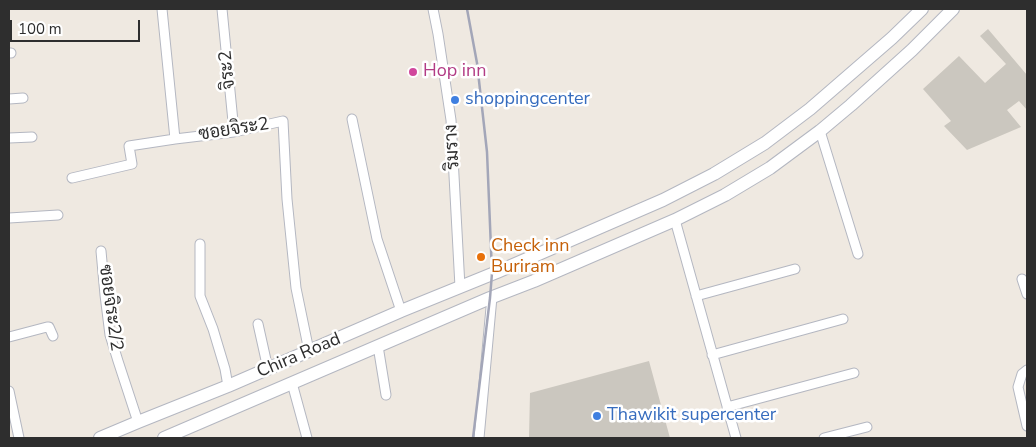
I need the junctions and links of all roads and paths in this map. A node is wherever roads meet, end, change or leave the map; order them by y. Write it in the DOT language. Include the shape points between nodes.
graph roads {
  1 [pos="162,9"];
  2 [pos="222,9"];
  3 [pos="433,9"];
  4 [pos="922,9"];
  5 [pos="953,9"];
  6 [pos="9,98"];
  7 [pos="23,98"];
  8 [pos="352,119"];
  9 [pos="820,131"];
  10 [pos="234,132"];
  11 [pos="32,137"];
  12 [pos="9,138"];
  13 [pos="175,139"];
  14 [pos="72,178"];
  15 [pos="58,215"];
  16 [pos="9,218"];
  17 [pos="675,220"];
  18 [pos="200,244"];
  19 [pos="102,251"];
  20 [pos="858,254"];
  21 [pos="795,269"];
  22 [pos="496,272"];
  23 [pos="1022,279"];
  24 [pos="460,287"];
  25 [pos="1027,294"];
  26 [pos="496,296"];
  27 [pos="696,296"];
  28 [pos="402,311"];
  29 [pos="843,319"];
  30 [pos="258,324"];
  31 [pos="52,336"];
  32 [pos="9,337"];
  33 [pos="378,346"];
  34 [pos="309,351"];
  35 [pos="712,354"];
  36 [pos="268,369"];
  37 [pos="1027,370"];
  38 [pos="854,373"];
  39 [pos="292,383"];
  40 [pos="228,386"];
  41 [pos="9,390"];
  42 [pos="386,395"];
  43 [pos="727,407"];
  44 [pos="138,422"];
  45 [pos="1027,426"];
  46 [pos="868,427"];
  47 [pos="19,438"];
  48 [pos="100,438"];
  49 [pos="164,438"];
  50 [pos="308,438"];
  51 [pos="479,438"];
  52 [pos="736,438"];
  53 [pos="824,438"];
  1 -- 13 [label="street, ซอยจิระ2"];
  2 -- 10 [label="street, จิระ2"];
  3 -- 24 [label="street, ริมราง" via="451,120"];
  4 -- 22 [label="main road, Chira Road" via="810,109 765,143 662,200"];
  5 -- 9 [label="main road, Chira Road"];
  6 -- 7 [label="street"];
  8 -- 28 [label="street" via="377,239"];
  9 -- 17 [label="main road, Chira Road" via="770,168"];
  9 -- 20 [label="street"];
  10 -- 13 [label="street, ซอยจิระ2"];
  10 -- 34 [label="street, ซอยจิระ2" via="283,122 296,288"];
  11 -- 12 [label="street"];
  13 -- 14 [label="street" via="129,146 132,164"];
  15 -- 16 [label="street"];
  17 -- 26 [label="main road, Chira Road"];
  17 -- 27 [label="street"];
  18 -- 40 [label="street" via="200,296 213,329"];
  19 -- 44 [label="street, ซอยจิระ2/2" via="110,336"];
  21 -- 27 [label="street"];
  22 -- 24 [label="main road, Chira Road"];
  22 -- 26 [label="main road"];
  23 -- 25 [label="street"];
  24 -- 28 [label="main road, Chira Road"];
  26 -- 33 [label="main road, Chira Road"];
  26 -- 51 [label="street"];
  27 -- 35 [label="street"];
  28 -- 34 [label="main road, Chira Road"];
  29 -- 35 [label="street"];
  30 -- 36 [label="street"];
  31 -- 32 [label="street" via="47,327"];
  33 -- 39 [label="main road, Chira Road"];
  33 -- 42 [label="street"];
  34 -- 36 [label="main road, Chira Road"];
  35 -- 43 [label="street"];
  36 -- 40 [label="main road, Chira Road"];
  37 -- 45 [label="street" via="1022,374 1018,387"];
  38 -- 43 [label="street"];
  39 -- 49 [label="main road, Chira Road"];
  39 -- 50 [label="street"];
  40 -- 44 [label="main road, Chira Road"];
  41 -- 47 [label="street"];
  43 -- 52 [label="street"];
  44 -- 48 [label="main road, Chira Road"];
  46 -- 53 [label="street"];
}
